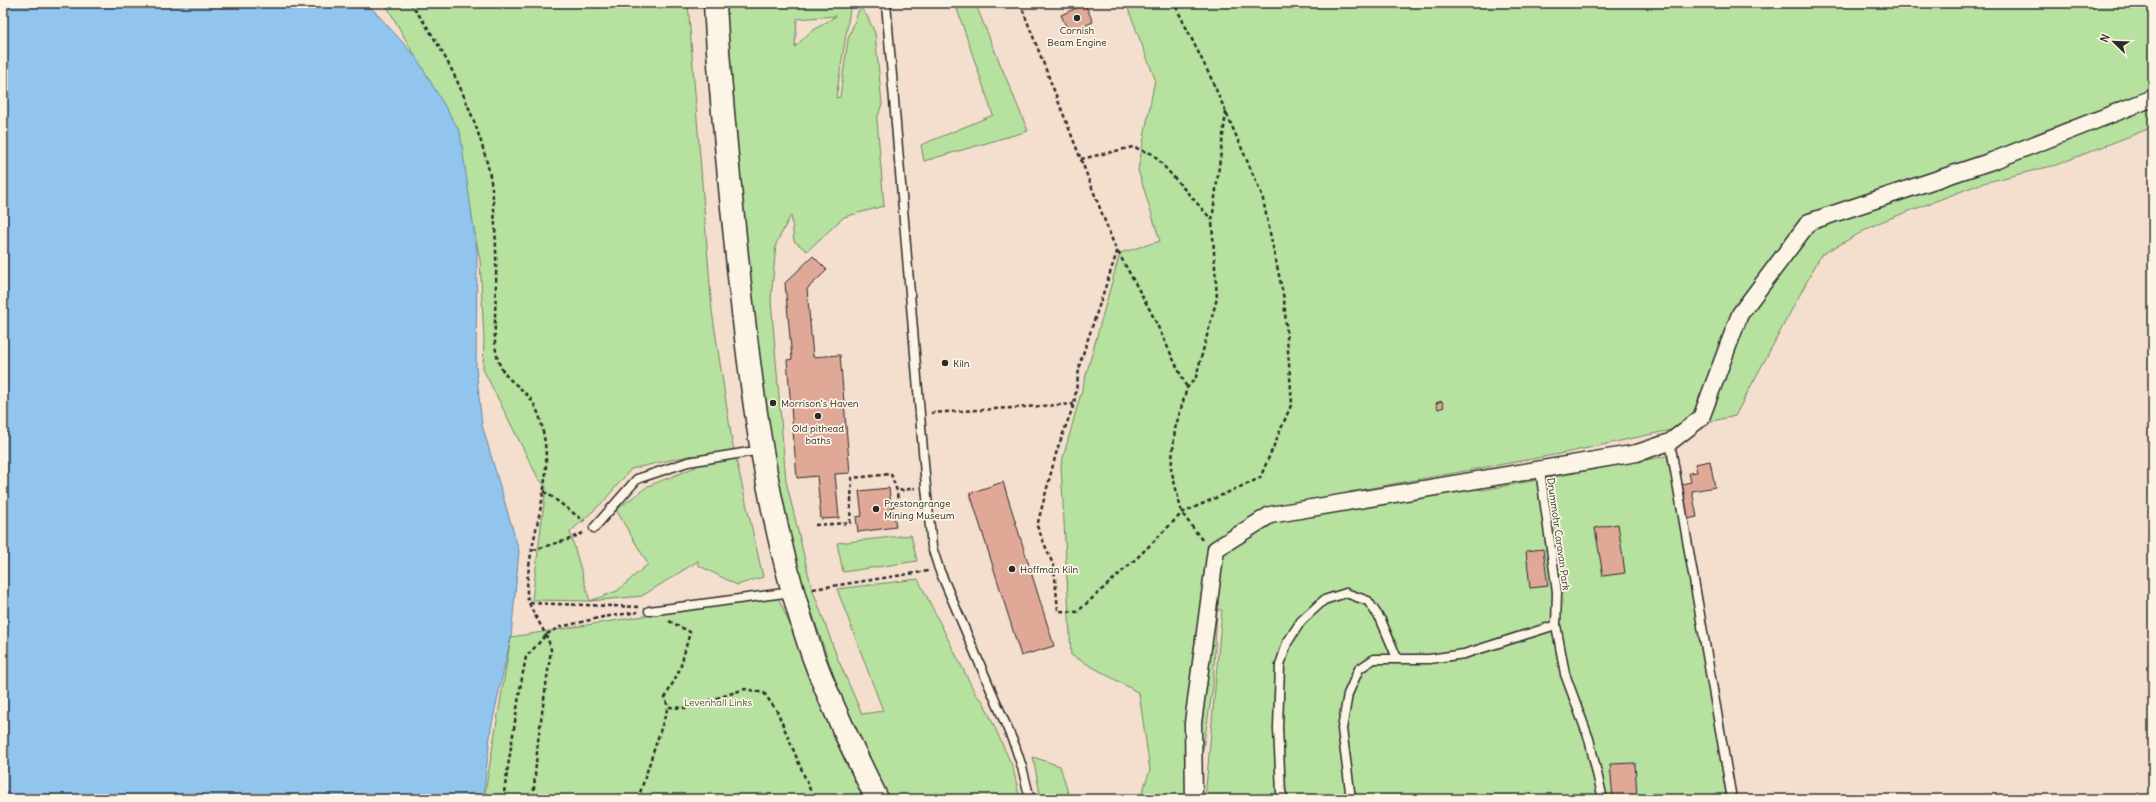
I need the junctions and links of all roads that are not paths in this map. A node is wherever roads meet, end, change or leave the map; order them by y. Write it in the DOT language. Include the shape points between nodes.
graph roads {
  1 [pos="715,3"];
  2 [pos="886,3"];
  3 [pos="2153,98"];
  4 [pos="1670,442"];
  5 [pos="762,450"];
  6 [pos="1540,470"];
  7 [pos="594,528"];
  8 [pos="793,591"];
  9 [pos="649,611"];
  10 [pos="1556,625"];
  11 [pos="1397,658"];
  12 [pos="877,799"];
  13 [pos="1030,799"];
  14 [pos="1194,799"];
  15 [pos="1284,799"];
  16 [pos="1351,799"];
  17 [pos="1603,799"];
  18 [pos="1732,799"];
  1 -- 5 [label="main road" via="718,62 742,310"];
  2 -- 13 [label="lane" via="932,547 939,569 1015,746"];
  3 -- 4 [label="street" via="1992,161 1809,222 1740,314 1701,418"];
  4 -- 6 [label="street" via="1637,453"];
  4 -- 18 [label="lane"];
  5 -- 7 [label="lane" via="688,462 637,479"];
  5 -- 8 [label="main road" via="774,521"];
  6 -- 10 [label="lane, Drummohr Caravan Park" via="1557,592"];
  6 -- 14 [label="street" via="1270,515 1216,549 1193,723"];
  8 -- 9 [label="lane"];
  8 -- 12 [label="main road" via="814,657 847,738"];
  10 -- 11 [label="lane" via="1464,654 1429,659"];
  10 -- 17 [label="lane, Drummohr Caravan Park" via="1565,674 1589,739"];
  11 -- 15 [label="lane" via="1381,620 1368,601 1346,593 1324,600 1300,621 1287,643 1280,666 1278,728 1281,792"];
  11 -- 16 [label="lane" via="1374,659 1359,669 1348,694 1342,729"];
}
